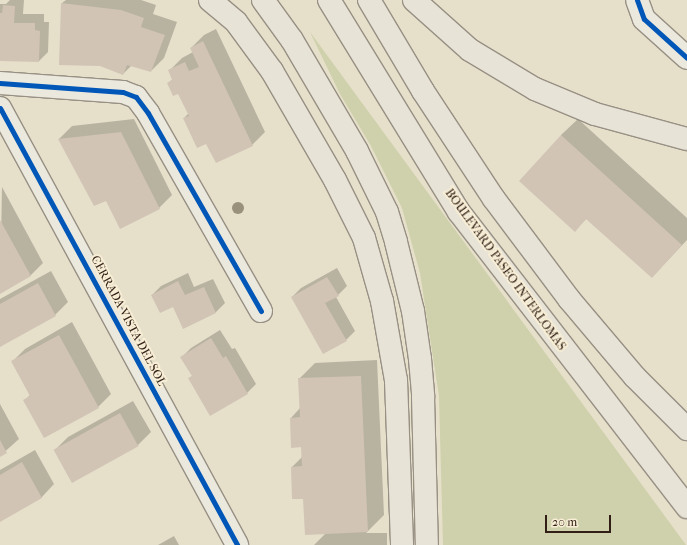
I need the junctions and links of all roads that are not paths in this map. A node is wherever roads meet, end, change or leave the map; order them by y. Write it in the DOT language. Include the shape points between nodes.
graph roads {
  1 [pos="210,0"];
  2 [pos="263,0"];
  3 [pos="329,0"];
  4 [pos="369,0"];
  5 [pos="414,0"];
  6 [pos="637,0"];
  7 [pos="687,58"];
  8 [pos="0,83"];
  9 [pos="0,108"];
  10 [pos="687,139"];
  11 [pos="261,311"];
  12 [pos="687,429"];
  13 [pos="687,507"];
  14 [pos="237,545"];
  15 [pos="402,545"];
  16 [pos="427,545"];
  1 -- 15 [label="main road" via="236,22 272,71 335,180 364,238 382,301 396,380"];
  2 -- 16 [label="main road" via="292,40 357,151 387,212 413,311 420,359"];
  3 -- 13 [label="main road, BOULEVARD PASEO INTERLOMAS" via="459,212"];
  4 -- 12 [label="main road" via="423,91 494,199 569,299 635,377"];
  5 -- 10 [label="main road" via="470,50 535,89 595,114"];
  6 -- 7 [label="street" via="644,19"];
  8 -- 11 [label="street" via="123,92 136,97 148,113"];
  9 -- 14 [label="street, CERRADA VISTA DEL SOL"];
}
